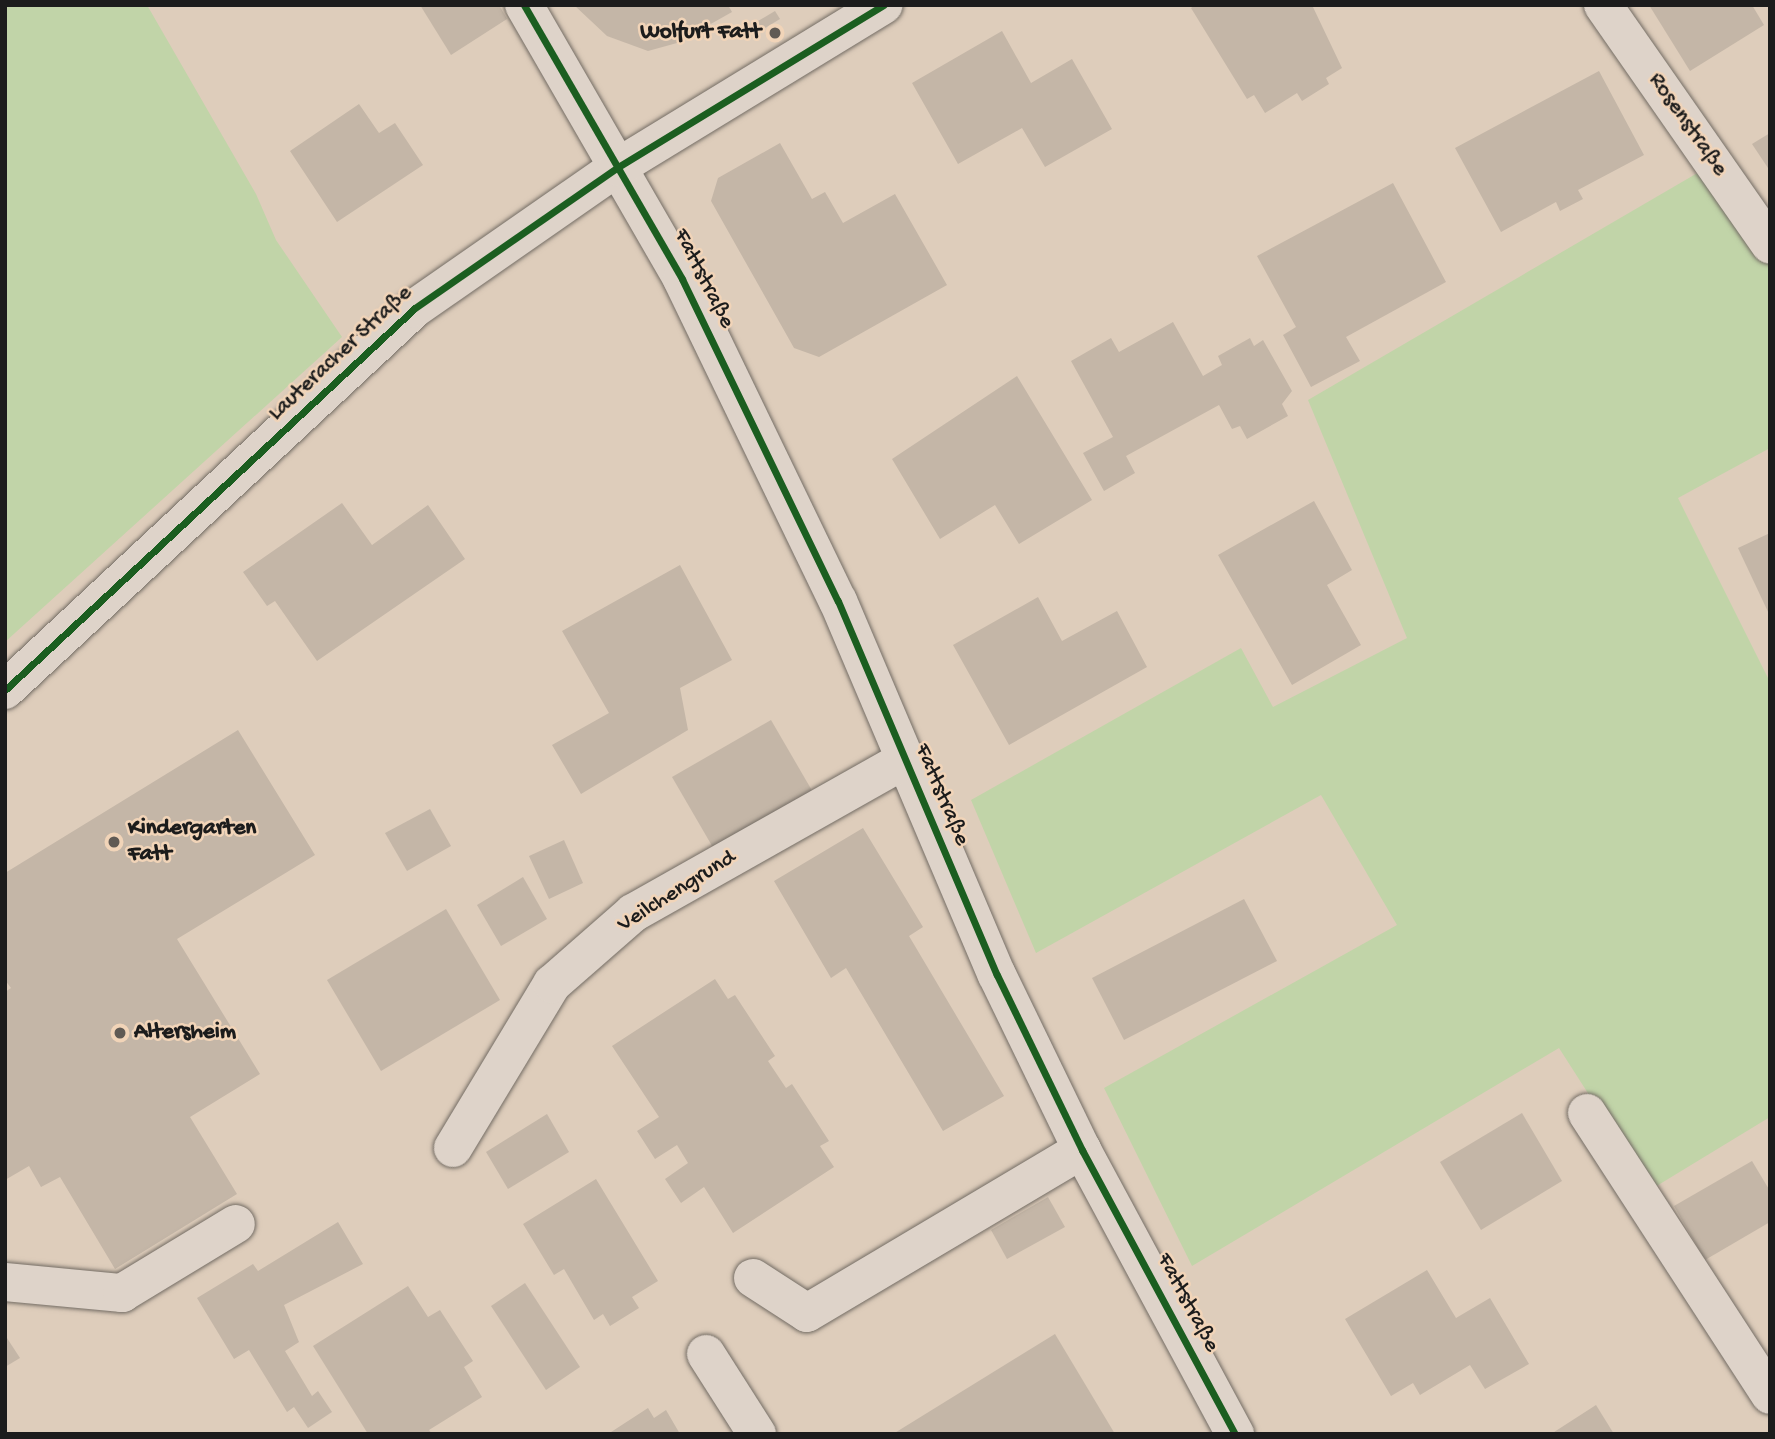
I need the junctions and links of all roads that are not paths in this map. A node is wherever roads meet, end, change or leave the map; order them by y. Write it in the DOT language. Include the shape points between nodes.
graph roads {
  1 [pos="524,5"];
  2 [pos="883,5"];
  3 [pos="1603,5"];
  4 [pos="618,167"];
  5 [pos="1770,244"];
  6 [pos="5,690"];
  7 [pos="905,761"];
  8 [pos="1587,1113"];
  9 [pos="453,1148"];
  10 [pos="1082,1150"];
  11 [pos="236,1224"];
  12 [pos="753,1278"];
  13 [pos="5,1282"];
  14 [pos="706,1354"];
  15 [pos="1770,1395"];
  16 [pos="757,1434"];
  17 [pos="1236,1434"];
  1 -- 4 [label="street, Fattstraße"];
  2 -- 4 [label="street, Lauteracher Straße"];
  3 -- 5 [label="street, Rosenstraße"];
  4 -- 6 [label="street, Lauteracher Straße" via="415,308"];
  4 -- 7 [label="street, Fattstraße" via="682,279 777,470"];
  7 -- 9 [label="street, Veilchengrund" via="633,913 552,984"];
  7 -- 10 [label="street, Fattstraße" via="997,975"];
  8 -- 15 [label="street"];
  10 -- 12 [label="street" via="807,1313"];
  10 -- 17 [label="street, Fattstraße"];
  11 -- 13 [label="street" via="122,1293"];
  14 -- 16 [label="street"];
}
